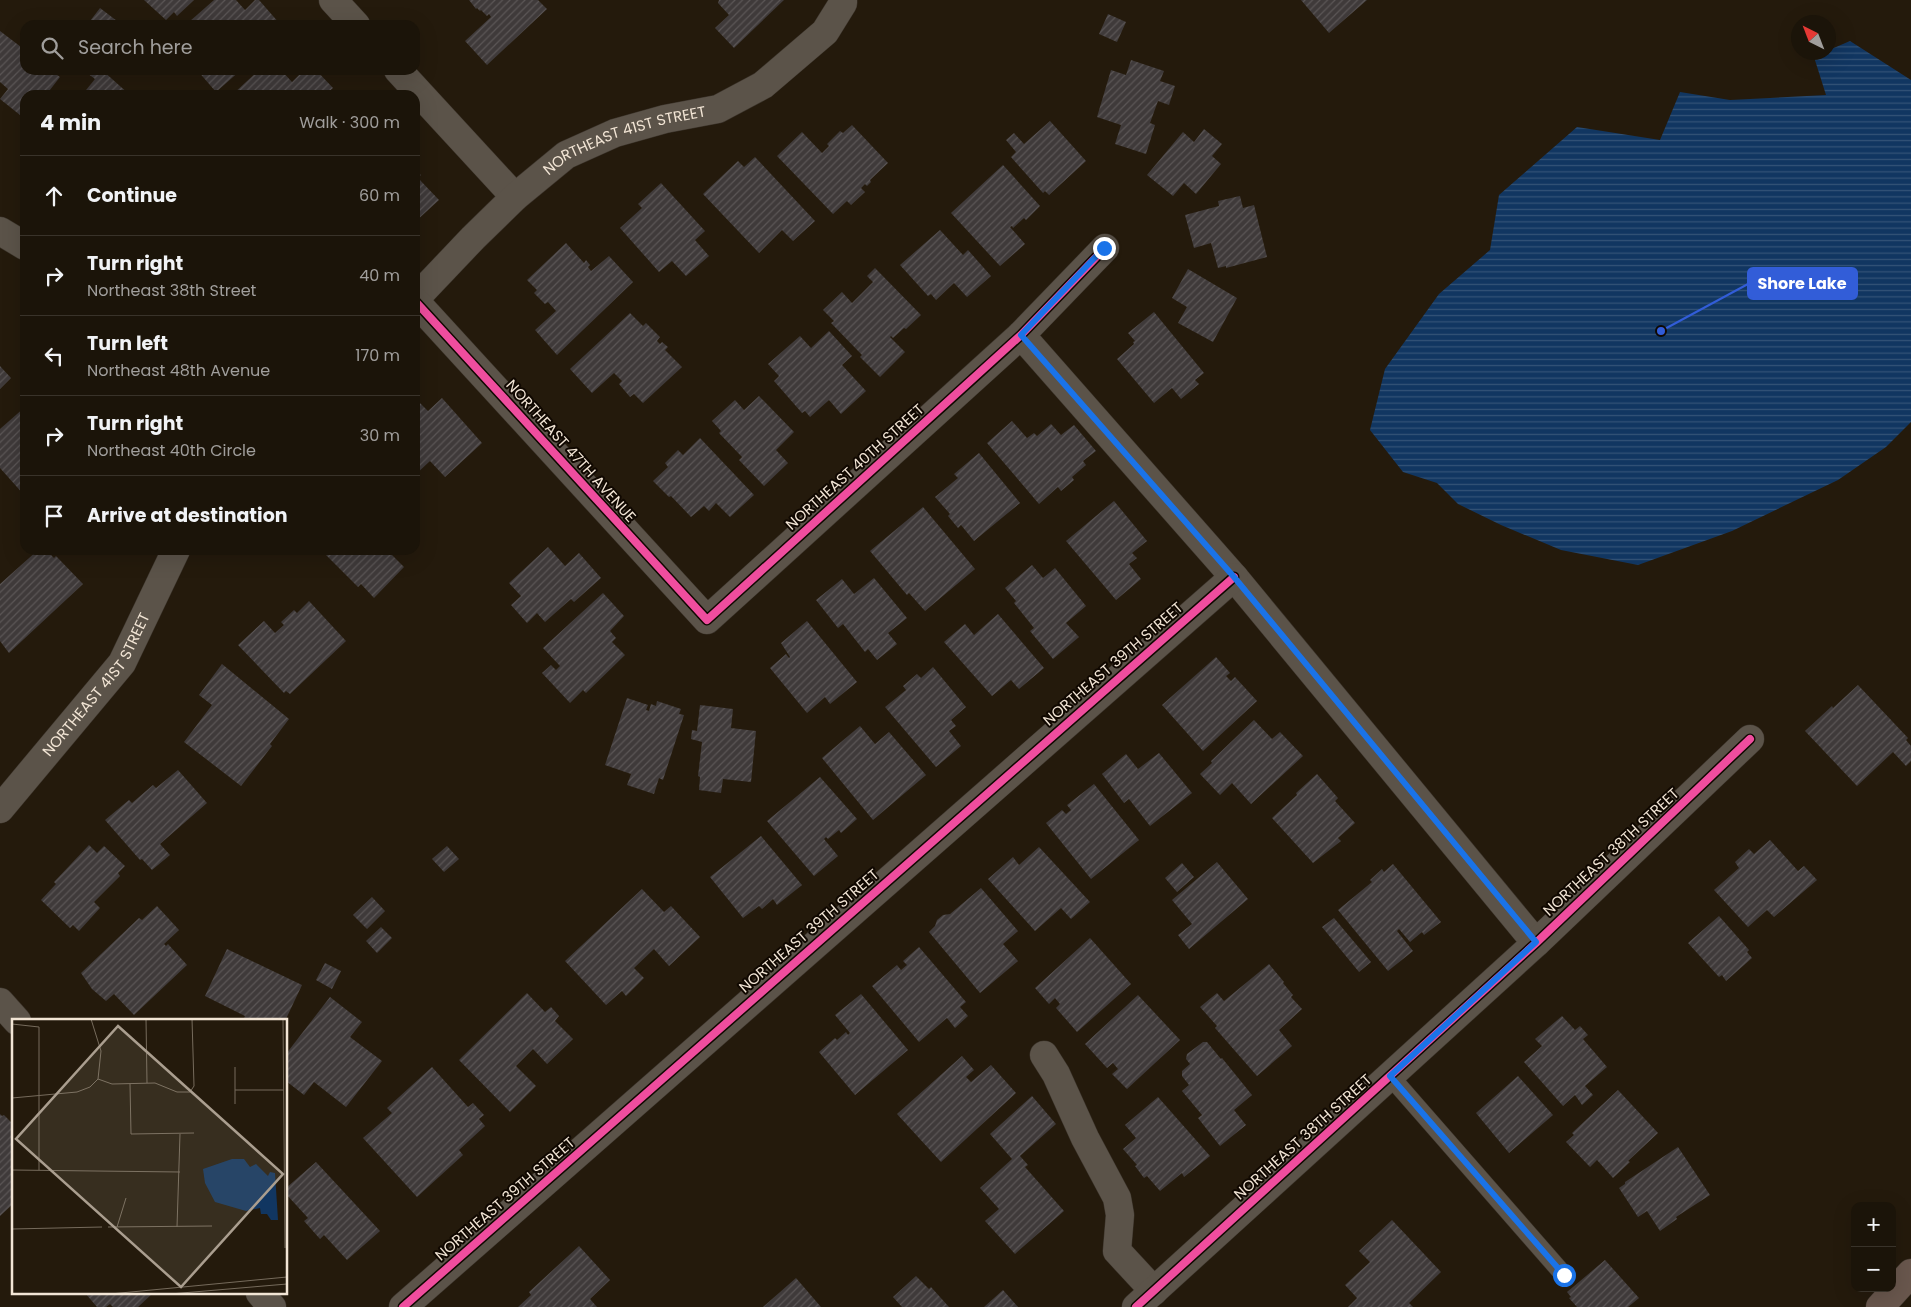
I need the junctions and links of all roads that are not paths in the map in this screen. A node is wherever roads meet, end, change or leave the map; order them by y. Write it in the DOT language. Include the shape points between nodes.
graph roads {
  1 [pos="333,0"];
  2 [pos="843,0"];
  3 [pos="351,20"];
  4 [pos="403,75"];
  5 [pos="416,90"];
  6 [pos="420,94"];
  7 [pos="515,197"];
  8 [pos="0,231"];
  9 [pos="20,243"];
  10 [pos="1104,248"];
  11 [pos="420,295"];
  12 [pos="420,305"];
  13 [pos="1021,335"];
  14 [pos="174,555"];
  15 [pos="1234,577"];
  16 [pos="707,620"];
  17 [pos="1750,739"];
  18 [pos="0,809"];
  19 [pos="1536,942"];
  20 [pos="0,1002"];
  21 [pos="15,1019"];
  22 [pos="1044,1055"];
  23 [pos="1390,1076"];
  24 [pos="1911,1273"];
  25 [pos="1564,1275"];
  26 [pos="261,1294"];
  27 [pos="1145,1299"];
  28 [pos="272,1307"];
  29 [pos="403,1307"];
  30 [pos="1880,1307"];
  1 -- 3 [label="street"];
  2 -- 7 [label="street, NORTHEAST 41ST STREET" via="825,32 763,85 718,109 614,133 566,155"];
  4 -- 5 [label="street"];
  6 -- 7 [label="street"];
  7 -- 11 [label="street, NORTHEAST 41ST STREET"];
  8 -- 9 [label="street"];
  10 -- 13 [label="street, NORTHEAST 40TH STREET"];
  12 -- 16 [label="street, NORTHEAST 47TH AVENUE"];
  13 -- 15 [label="street"];
  13 -- 16 [label="street, NORTHEAST 40TH STREET"];
  14 -- 18 [label="street, NORTHEAST 41ST STREET" via="122,663"];
  15 -- 19 [label="street"];
  15 -- 29 [label="street, NORTHEAST 39TH STREET"];
  17 -- 19 [label="street, NORTHEAST 38TH STREET"];
  19 -- 23 [label="street, NORTHEAST 38TH STREET"];
  20 -- 21 [label="street"];
  22 -- 27 [label="street" via="1118,1198 1117,1251"];
  23 -- 25 [label="lane"];
  23 -- 27 [label="street, NORTHEAST 38TH STREET"];
  24 -- 30 [label="highway"];
  26 -- 28 [label="street"];
}
